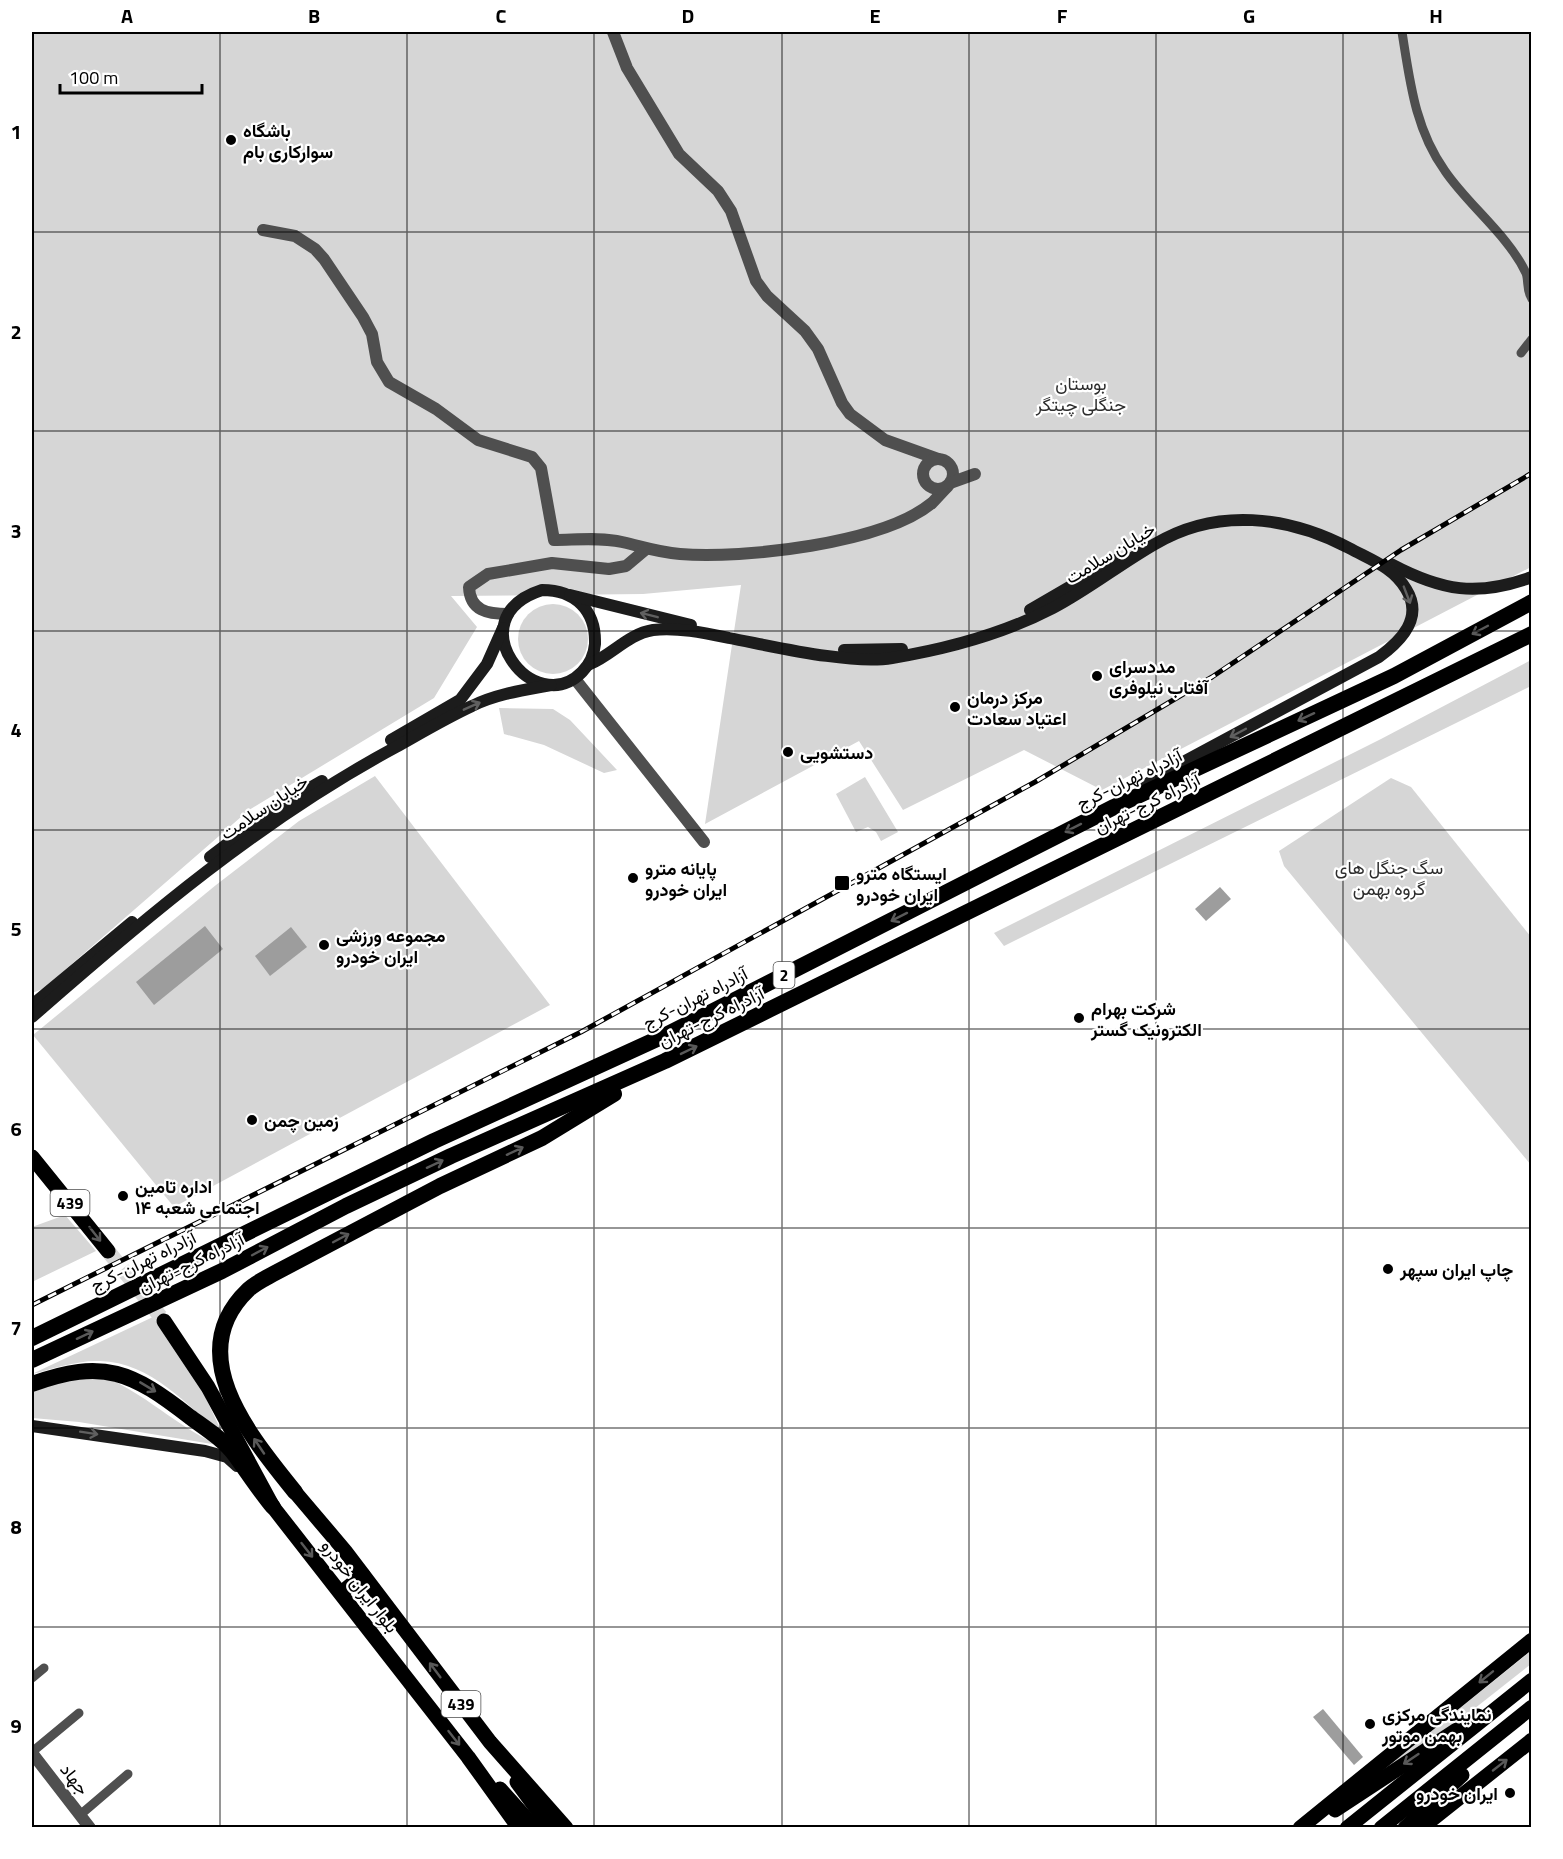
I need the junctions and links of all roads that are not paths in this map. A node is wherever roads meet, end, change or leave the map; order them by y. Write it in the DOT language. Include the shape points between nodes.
graph roads {
  1 [pos="613,32"];
  2 [pos="1402,32"];
  3 [pos="263,230"];
  4 [pos="1529,274"];
  5 [pos="1532,299"];
  6 [pos="1532,339"];
  7 [pos="1521,353"];
  8 [pos="908,449"];
  9 [pos="938,459"];
  10 [pos="951,466"];
  11 [pos="923,476"];
  12 [pos="949,484"];
  13 [pos="914,513"];
  14 [pos="645,550"];
  15 [pos="1532,577"];
  16 [pos="1088,584"];
  17 [pos="570,595"];
  18 [pos="1532,602"];
  19 [pos="508,614"];
  20 [pos="503,628"];
  21 [pos="1532,634"];
  22 [pos="590,664"];
  23 [pos="575,679"];
  24 [pos="550,685"];
  25 [pos="1114,807"];
  26 [pos="704,842"];
  27 [pos="47,990"];
  28 [pos="32,998"];
  29 [pos="32,1005"];
  30 [pos="32,1017"];
  31 [pos="665,1061"];
  32 [pos="32,1156"];
  33 [pos="108,1251"];
  34 [pos="164,1322"];
  35 [pos="32,1338"];
  36 [pos="32,1360"];
  37 [pos="32,1384"];
  38 [pos="32,1426"];
  39 [pos="245,1473"];
  40 [pos="295,1492"];
  41 [pos="273,1507"];
  42 [pos="363,1575"];
  43 [pos="341,1593"];
  44 [pos="1532,1640"];
  45 [pos="44,1668"];
  46 [pos="32,1678"];
  47 [pos="1532,1680"];
  48 [pos="1514,1694"];
  49 [pos="1532,1707"];
  50 [pos="1532,1712"];
  51 [pos="79,1713"];
  52 [pos="1532,1740"];
  53 [pos="490,1742"];
  54 [pos="32,1752"];
  55 [pos="468,1756"];
  56 [pos="128,1774"];
  57 [pos="80,1815"];
  58 [pos="90,1827"];
  59 [pos="519,1827"];
  60 [pos="535,1827"];
  61 [pos="551,1827"];
  62 [pos="566,1827"];
  63 [pos="1300,1827"];
  64 [pos="1310,1827"];
  65 [pos="1347,1827"];
  66 [pos="1381,1827"];
  67 [pos="1405,1827"];
  68 [pos="1421,1827"];
  1 -- 8 [label="street" via="627,68 679,154 718,191 731,211 756,281 818,349 842,403 870,430"];
  2 -- 4 [label="street" via="1413,104 1424,137 1445,172"];
  3 -- 14 [label="street" via="295,237 324,259 372,334 377,362 389,382 436,409 478,440 532,457 541,468 554,540 621,542"];
  4 -- 5 [label="street" via="1528,293"];
  6 -- 7 [label="street"];
  8 -- 9 [label="street"];
  8 -- 11 [label="street"];
  9 -- 10 [label="street"];
  9 -- 11 [label="street" via="925,465"];
  10 -- 12 [label="street"];
  10 -- 12 [label="street" via="975,474"];
  11 -- 12 [label="street" via="934,489"];
  11 -- 13 [label="street" via="922,497"];
  12 -- 13 [label="street" via="931,503"];
  13 -- 14 [label="street" via="850,538 801,547 683,554"];
  14 -- 19 [label="street" via="626,566 609,569 552,563 488,574 469,587 470,599 477,609"];
  15 -- 16 [label="main road, خیابان سلامت" via="1503,587 1457,588 1428,583 1304,520 1244,512 1177,528 1141,544"];
  16 -- 17 [label="main road, خیابان سلامت, one-way" via="975,632 927,646 891,650 822,648 673,621"];
  16 -- 22 [label="main road, خیابان سلامت" via="1007,628 952,646 889,659 860,659 669,630 638,635"];
  16 -- 25 [label="main road, خیابان سلامت, one-way" via="1157,543 1188,530 1246,519 1278,521 1338,543 1396,573 1408,592 1412,610 1410,624 1399,643 1379,657 1161,774"];
  17 -- 19 [label="main road" via="556,590 528,594"];
  17 -- 22 [label="main road" via="590,614 594,627"];
  18 -- 25 [label="highway, آزادراه تهران-کرج / 2, one-way" via="1394,676"];
  19 -- 20 [label="main road"];
  20 -- 24 [label="main road" via="503,644 514,665 532,679"];
  20 -- 27 [label="main road, خیابان سلامت" via="487,664 460,700 273,809"];
  31 -- 21 [label="highway, آزادراه کرج-تهران / 2, one-way"];
  22 -- 23 [label="main road"];
  23 -- 24 [label="main road"];
  23 -- 26 [label="street"];
  30 -- 24 [label="main road, خیابان سلامت, one-way" via="220,859 310,797 473,705"];
  25 -- 35 [label="highway, آزادراه تهران-کرج / 2, one-way" via="668,1034 434,1141"];
  27 -- 28 [label="main road"];
  27 -- 29 [label="main road, خیابان سلامت"];
  36 -- 31 [label="highway, آزادراه کرج-تهران / 2, one-way" via="222,1271 441,1161"];
  40 -- 31 [label="highway, one-way" via="261,1449 226,1388 221,1367 222,1337 233,1307 249,1289 275,1273 440,1186 542,1138"];
  32 -- 33 [label="main road, 439, one-way"];
  34 -- 41 [label="main road, بلوار ایران خودرو / 439" via="204,1379"];
  37 -- 39 [label="highway, one-way" via="84,1371 111,1371 130,1377 150,1387 222,1442"];
  38 -- 39 [label="main road, one-way" via="205,1452 227,1457"];
  39 -- 41 [label="highway"];
  40 -- 42 [label="main road, بلوار ایران خودرو / 439"];
  41 -- 43 [label="main road, بلوار ایران خودرو / 439, one-way"];
  42 -- 43 [label="main road"];
  53 -- 42 [label="main road, بلوار ایران خودرو / 439, one-way"];
  43 -- 55 [label="main road, بلوار ایران خودرو / 439, one-way"];
  44 -- 63 [label="main road, one-way"];
  45 -- 46 [label="street"];
  47 -- 48 [label="main road"];
  48 -- 64 [label="main road, one-way"];
  48 -- 65 [label="main road"];
  49 -- 66 [label="main road"];
  50 -- 67 [label="main road"];
  51 -- 54 [label="street"];
  68 -- 52 [label="main road, one-way"];
  53 -- 61 [label="main road, بلوار ایران خودرو"];
  53 -- 62 [label="main road, بلوار ایران خودرو / 439"];
  54 -- 57 [label="street, جهاد"];
  55 -- 59 [label="main road, بلوار ایران خودرو / 439"];
  55 -- 60 [label="main road, بلوار ایران خودرو"];
  56 -- 57 [label="street"];
  57 -- 58 [label="street, جهاد"];
}
